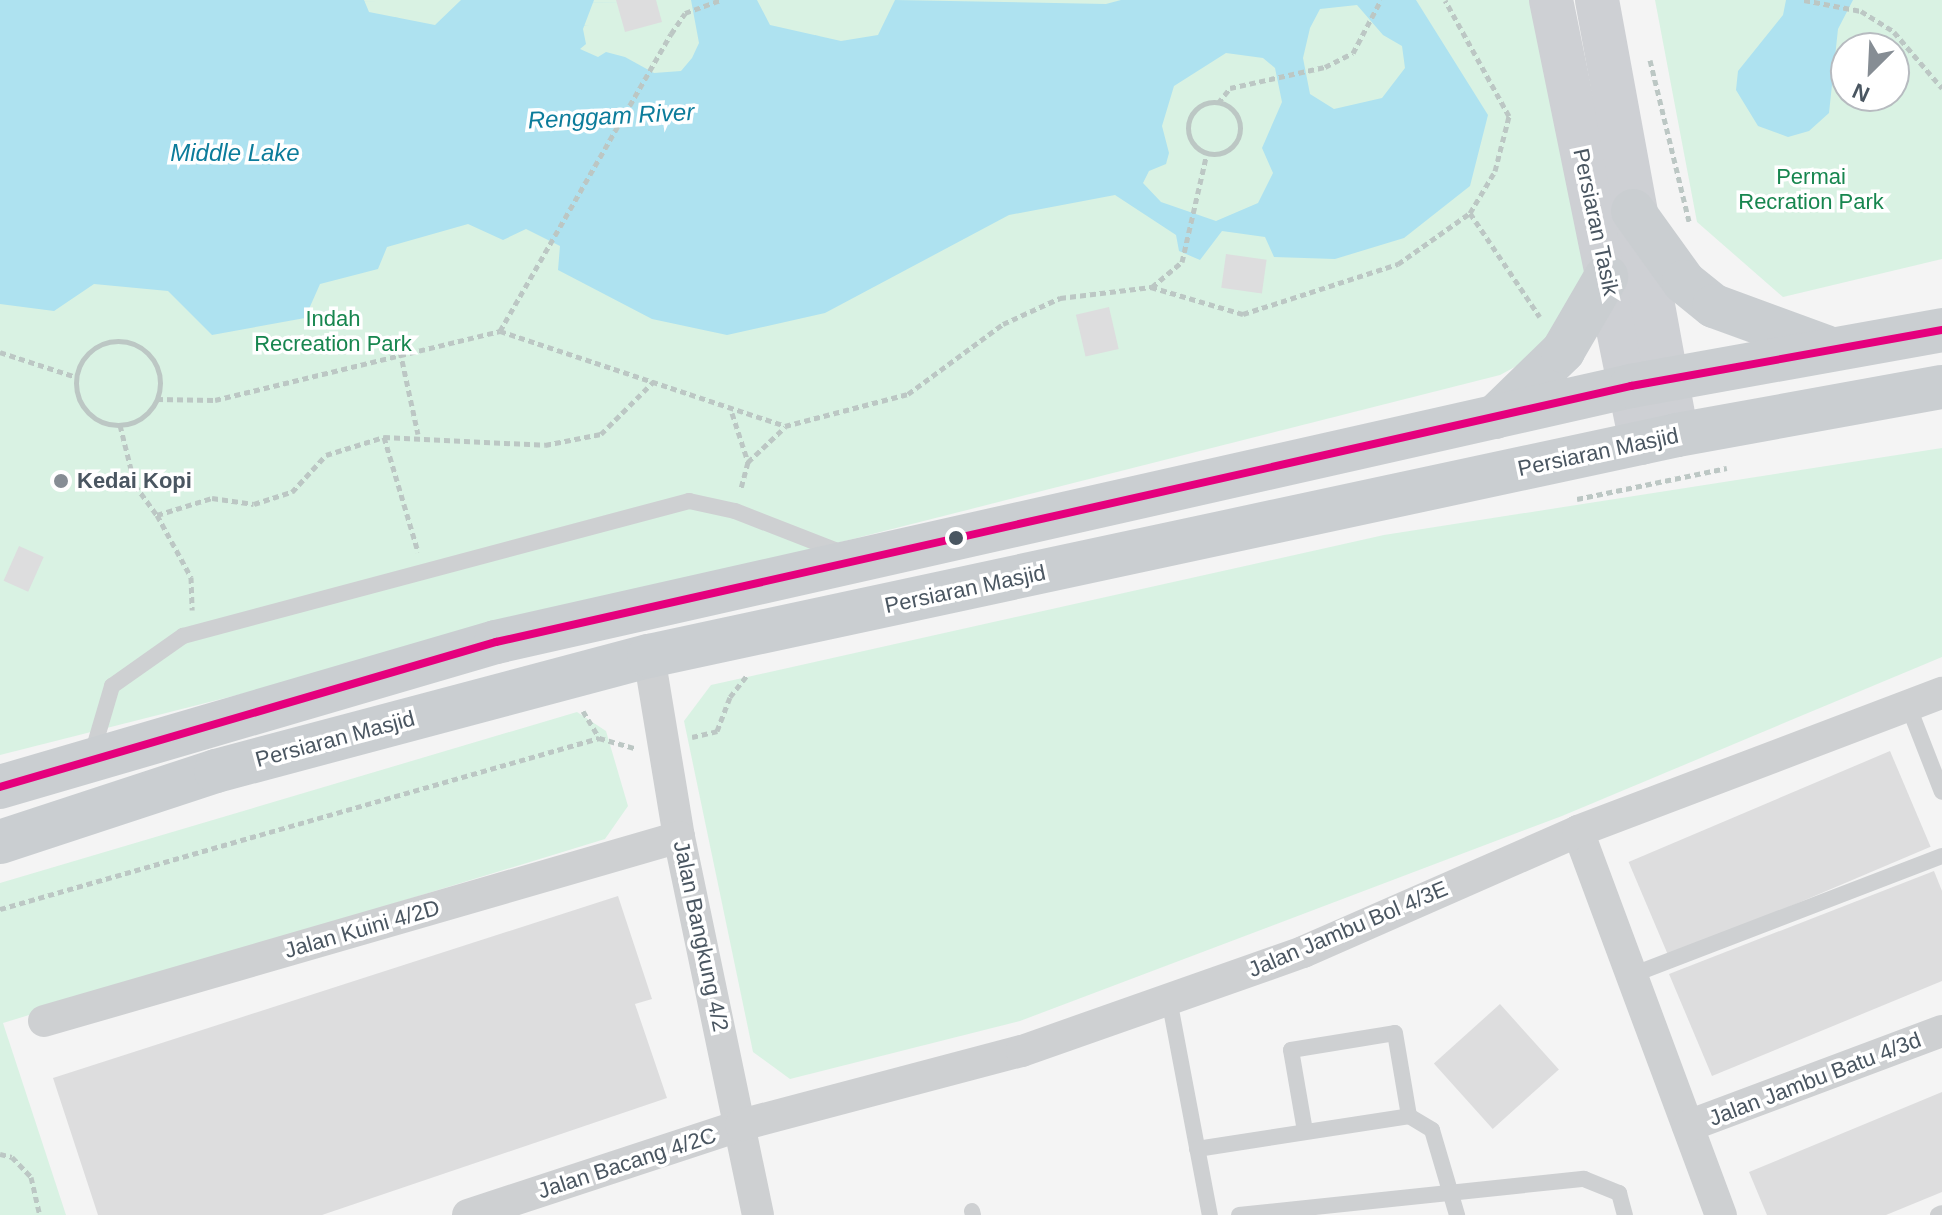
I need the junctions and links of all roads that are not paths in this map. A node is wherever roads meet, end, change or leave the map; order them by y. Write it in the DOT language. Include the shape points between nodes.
graph roads {
  1 [pos="1551,0"];
  2 [pos="1597,0"];
  3 [pos="1633,211"];
  4 [pos="1606,277"];
  5 [pos="1942,330"];
  6 [pos="1834,350"];
  7 [pos="1648,383"];
  8 [pos="1942,387"];
  9 [pos="1495,417"];
  10 [pos="1659,439"];
  11 [pos="861,560"];
  12 [pos="649,656"];
  13 [pos="1942,693"];
  14 [pos="1908,705"];
  15 [pos="91,759"];
  16 [pos="0,787"];
  17 [pos="1942,792"];
  18 [pos="1578,831"];
  19 [pos="679,837"];
  20 [pos="0,842"];
  21 [pos="1942,856"];
  22 [pos="1632,975"];
  23 [pos="1169,999"];
  24 [pos="44,1021"];
  25 [pos="1942,1031"];
  26 [pos="1409,1116"];
  27 [pos="741,1125"];
  28 [pos="1688,1126"];
  29 [pos="1305,1131"];
  30 [pos="1197,1149"];
  31 [pos="1452,1193"];
  32 [pos="468,1215"];
  33 [pos="758,1215"];
  34 [pos="1210,1215"];
  35 [pos="1239,1215"];
  36 [pos="1457,1215"];
  37 [pos="1625,1215"];
  38 [pos="1721,1215"];
  1 -- 4 [label="main road, Persiaran Tasik"];
  2 -- 3 [label="main road, Persiaran Tasik"];
  3 -- 6 [label="main road" via="1684,282 1714,306"];
  3 -- 7 [label="main road, Persiaran Tasik"];
  4 -- 7 [label="main road, Persiaran Tasik"];
  4 -- 9 [label="main road" via="1563,351"];
  5 -- 6 [label="main road"];
  6 -- 7 [label="main road"];
  7 -- 9 [label="main road"];
  7 -- 10 [label="main road, Persiaran Tasik"];
  8 -- 10 [label="main road, Persiaran Masjid"];
  9 -- 11 [label="main road"];
  10 -- 12 [label="main road, Persiaran Masjid"];
  11 -- 15 [label="main road" via="496,642"];
  11 -- 15 [label="lane" via="735,511 689,501 193,634 112,686"];
  12 -- 19 [label="street, Jalan Bangkung 4/2"];
  12 -- 20 [label="main road, Persiaran Masjid" via="216,771"];
  13 -- 14 [label="street, Jalan Jambu Bol 4/3E"];
  14 -- 17 [label="lane"];
  14 -- 18 [label="street, Jalan Jambu Bol 4/3E"];
  15 -- 16 [label="main road"];
  18 -- 22 [label="street"];
  18 -- 23 [label="street, Jalan Jambu Bol 4/3E" via="1303,952"];
  19 -- 24 [label="street, Jalan Kuini 4/2D"];
  19 -- 27 [label="street, Jalan Bangkung 4/2"];
  21 -- 22 [label="lane"];
  22 -- 28 [label="street"];
  23 -- 27 [label="street, Jalan Jambu Bol 4/3E" via="1022,1051"];
  23 -- 30 [label="lane"];
  25 -- 28 [label="street, Jalan Jambu Batu 4/3d"];
  26 -- 29 [label="lane"];
  26 -- 29 [label="lane" via="1395,1033 1291,1050"];
  26 -- 31 [label="lane" via="1432,1130"];
  27 -- 32 [label="street, Jalan Bacang 4/2C"];
  27 -- 33 [label="street, Jalan Bangkung 4/2"];
  28 -- 38 [label="street"];
  29 -- 30 [label="lane"];
  30 -- 34 [label="lane"];
  31 -- 35 [label="lane"];
  31 -- 36 [label="lane"];
  31 -- 37 [label="lane" via="1584,1179 1619,1193"];
}
